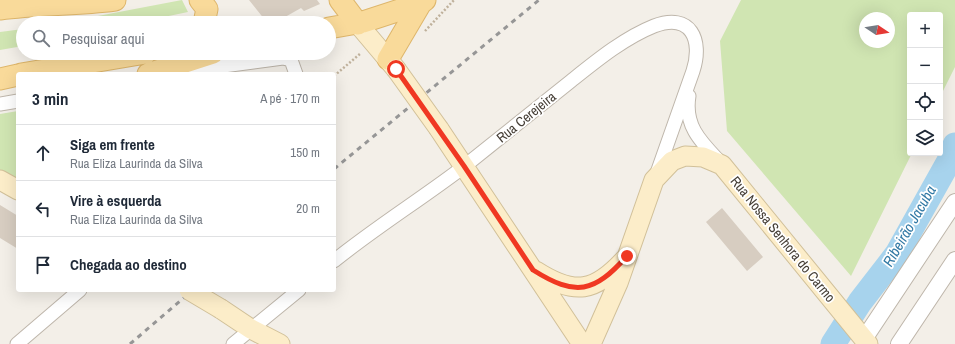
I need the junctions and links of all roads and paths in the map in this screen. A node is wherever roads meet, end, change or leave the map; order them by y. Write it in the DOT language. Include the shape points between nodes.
graph roads {
  1 [pos="115,0"];
  2 [pos="200,0"];
  3 [pos="340,0"];
  4 [pos="91,2"];
  5 [pos="423,2"];
  6 [pos="37,5"];
  7 [pos="0,9"];
  8 [pos="206,16"];
  9 [pos="0,19"];
  10 [pos="358,24"];
  11 [pos="336,27"];
  12 [pos="104,60"];
  13 [pos="191,60"];
  14 [pos="268,60"];
  15 [pos="291,60"];
  16 [pos="392,64"];
  17 [pos="693,71"];
  18 [pos="31,72"];
  19 [pos="154,72"];
  20 [pos="179,72"];
  21 [pos="295,72"];
  22 [pos="16,75"];
  23 [pos="0,79"];
  24 [pos="16,101"];
  25 [pos="0,104"];
  26 [pos="722,165"];
  27 [pos="464,166"];
  28 [pos="0,180"];
  29 [pos="654,180"];
  30 [pos="16,189"];
  31 [pos="955,202"];
  32 [pos="627,256"];
  33 [pos="336,260"];
  34 [pos="955,260"];
  35 [pos="533,270"];
  36 [pos="78,292"];
  37 [pos="192,292"];
  38 [pos="297,292"];
  39 [pos="251,329"];
  40 [pos="863,338"];
  41 [pos="17,344"];
  42 [pos="233,344"];
  43 [pos="280,344"];
  44 [pos="582,344"];
  45 [pos="591,344"];
  46 [pos="899,344"];
  1 -- 4 [label="main road"];
  2 -- 8 [label="main road" via="207,9"];
  3 -- 10 [label="main road"];
  4 -- 6 [label="main road"];
  5 -- 10 [label="main road"];
  5 -- 16 [label="main road"];
  6 -- 7 [label="main road"];
  6 -- 9 [label="main road"];
  10 -- 11 [label="main road"];
  10 -- 16 [label="main road"];
  12 -- 18 [label="main road"];
  13 -- 19 [label="main road"];
  14 -- 20 [label="street"];
  15 -- 21 [label="street"];
  16 -- 27 [label="main road, bridge"];
  17 -- 26 [label="street, Rua Cerejeira" via="688,116 697,135"];
  17 -- 27 [label="street, Rua Cerejeira" via="697,44 693,33 684,25 672,22 654,26 608,52"];
  17 -- 29 [label="street, Rua Cerejeira"];
  22 -- 23 [label="main road"];
  24 -- 25 [label="street"];
  26 -- 29 [label="main road, Rua Nossa Senhora do Carmo" via="703,157 685,156 672,161"];
  26 -- 40 [label="main road, Rua Nossa Senhora do Carmo"];
  27 -- 33 [label="street, Rua Cerejeira"];
  27 -- 35 [label="main road"];
  28 -- 30 [label="main road"];
  29 -- 32 [label="main road"];
  31 -- 40 [label="street"];
  32 -- 35 [label="main road" via="610,275 590,287 566,286 549,280"];
  32 -- 45 [label="main road"];
  34 -- 46 [label="street"];
  35 -- 44 [label="main road"];
  36 -- 41 [label="street"];
  37 -- 39 [label="main road, bridge"];
  38 -- 39 [label="street"];
  39 -- 42 [label="street"];
  39 -- 43 [label="main road"];
}
